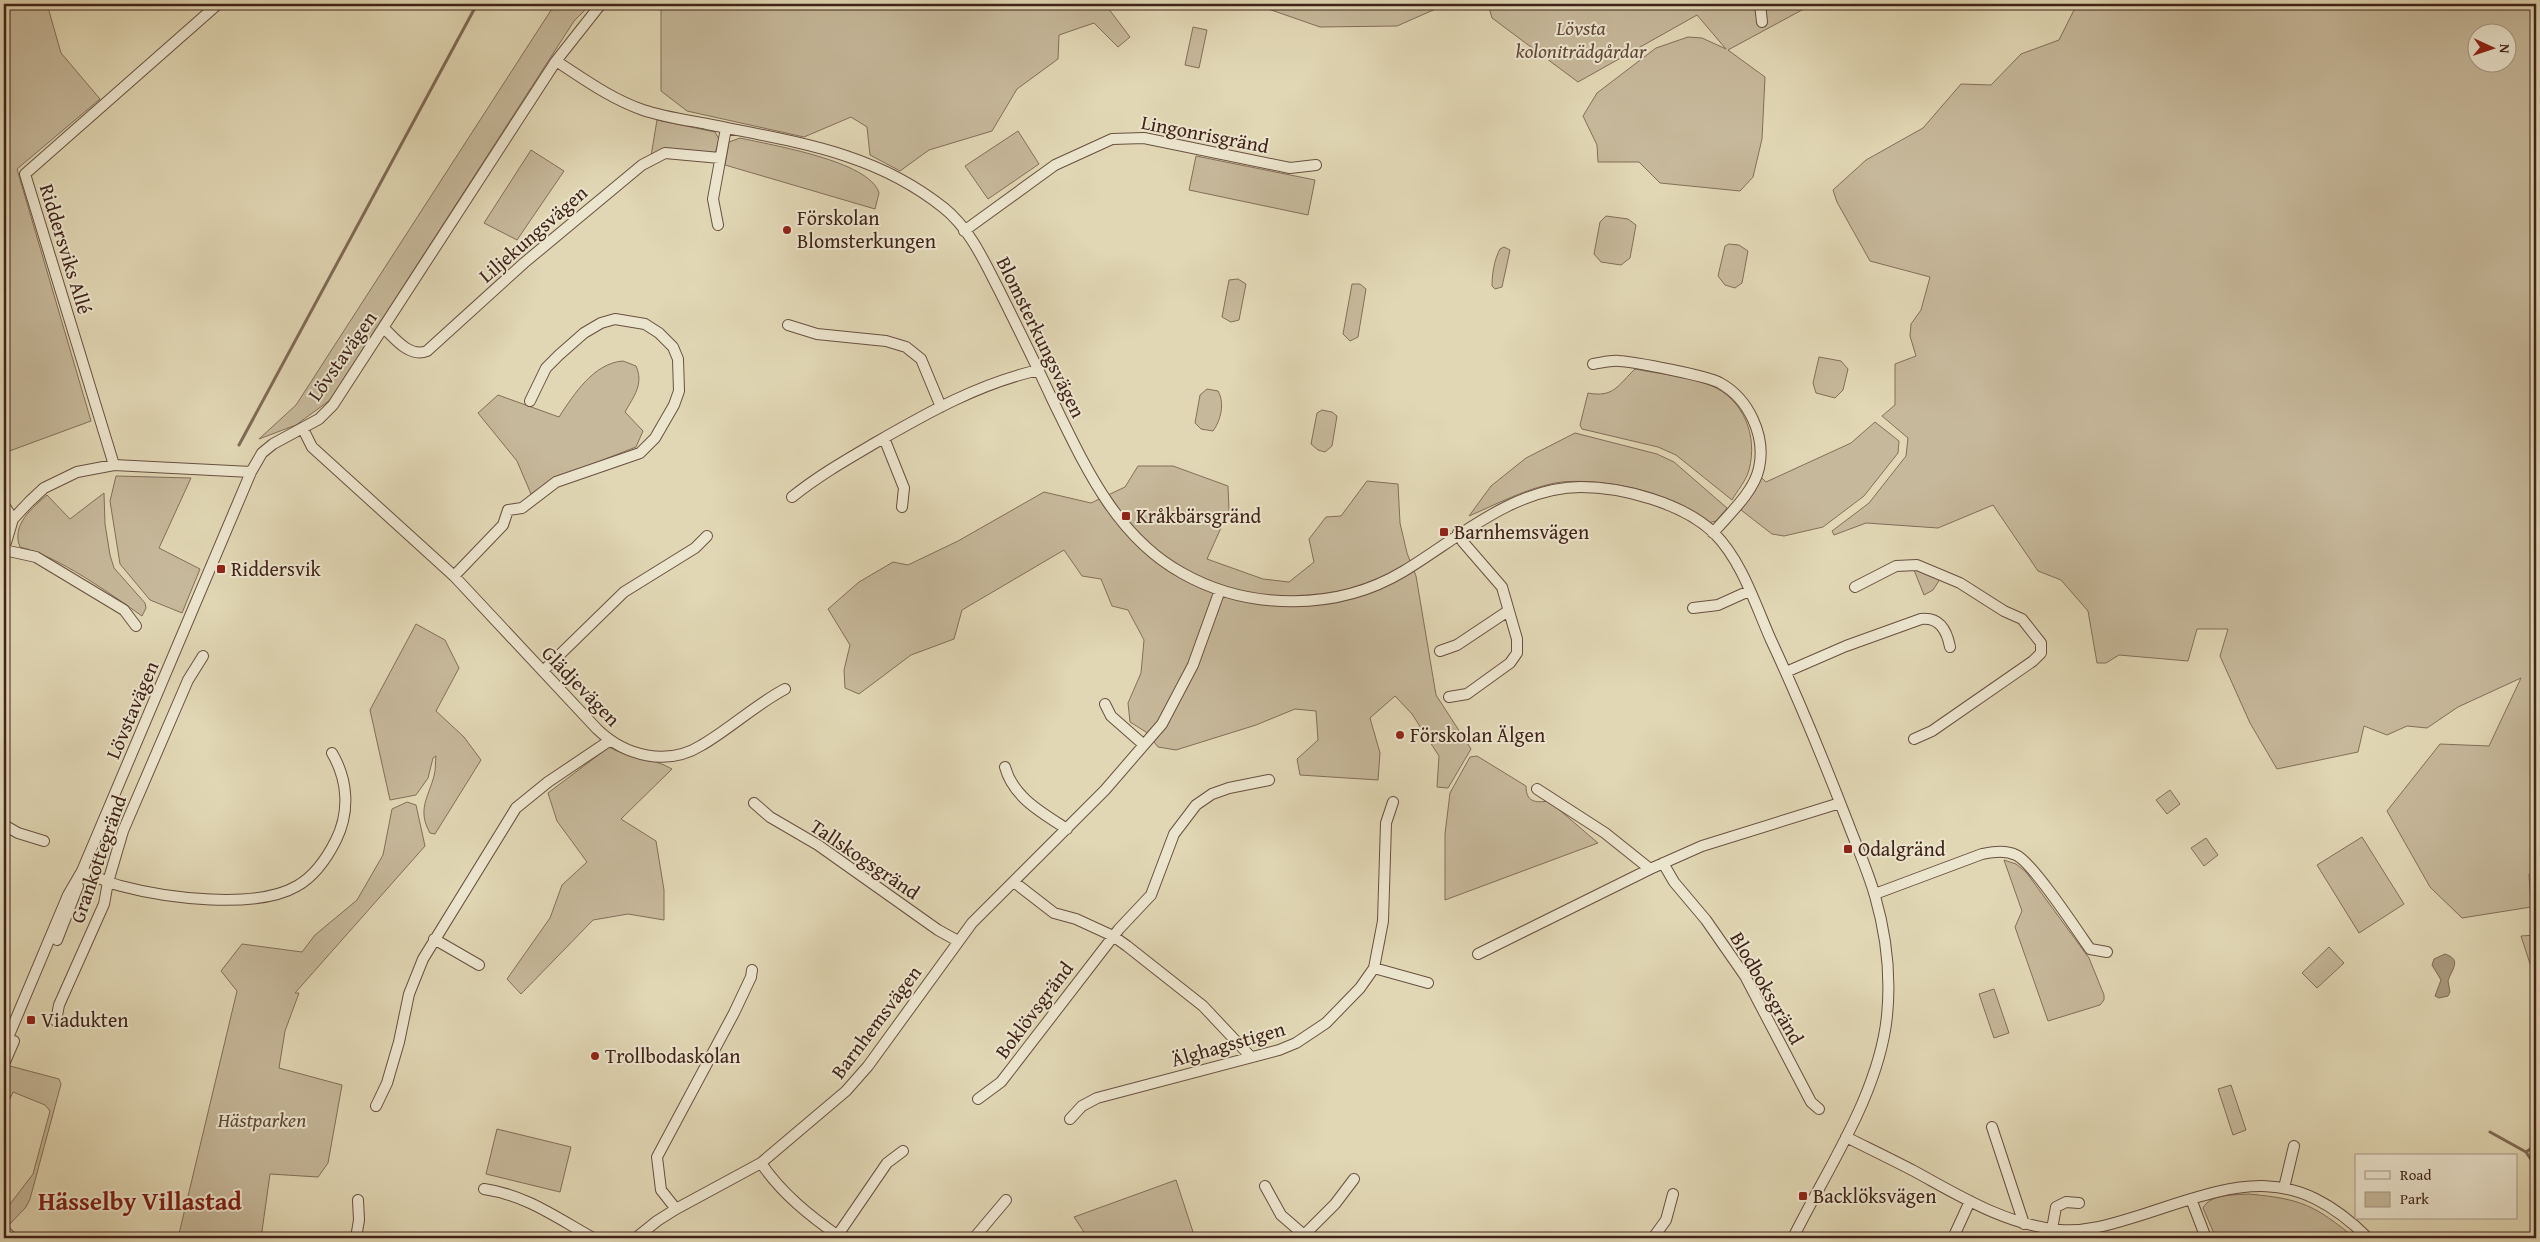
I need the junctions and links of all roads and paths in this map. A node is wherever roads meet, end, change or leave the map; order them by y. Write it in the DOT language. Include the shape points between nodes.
graph roads {
  1 [pos="218,4"];
  2 [pos="601,4"];
  3 [pos="1760,4"];
  4 [pos="1762,22"];
  5 [pos="556,62"];
  6 [pos="726,128"];
  7 [pos="720,158"];
  8 [pos="1316,165"];
  9 [pos="718,225"];
  10 [pos="964,231"];
  11 [pos="788,325"];
  12 [pos="384,328"];
  13 [pos="1593,364"];
  14 [pos="1039,370"];
  15 [pos="530,401"];
  16 [pos="941,406"];
  17 [pos="303,429"];
  18 [pos="884,438"];
  19 [pos="114,465"];
  20 [pos="250,472"];
  21 [pos="792,497"];
  22 [pos="4,505"];
  23 [pos="902,507"];
  24 [pos="13,519"];
  25 [pos="1458,533"];
  26 [pos="1714,533"];
  27 [pos="707,536"];
  28 [pos="4,549"];
  29 [pos="454,576"];
  30 [pos="1855,587"];
  31 [pos="1220,590"];
  32 [pos="1749,591"];
  33 [pos="1693,608"];
  34 [pos="1508,611"];
  35 [pos="136,626"];
  36 [pos="1950,647"];
  37 [pos="1440,651"];
  38 [pos="204,656"];
  39 [pos="543,671"];
  40 [pos="1786,672"];
  41 [pos="785,689"];
  42 [pos="1449,697"];
  43 [pos="1105,704"];
  44 [pos="1914,739"];
  45 [pos="609,741"];
  46 [pos="1144,746"];
  47 [pos="332,753"];
  48 [pos="1006,767"];
  49 [pos="1270,780"];
  50 [pos="1538,789"];
  51 [pos="754,802"];
  52 [pos="1393,802"];
  53 [pos="1840,804"];
  54 [pos="4,825"];
  55 [pos="1067,829"];
  56 [pos="44,841"];
  57 [pos="1663,863"];
  58 [pos="1650,869"];
  59 [pos="82,871"];
  60 [pos="108,882"];
  61 [pos="1014,882"];
  62 [pos="1875,894"];
  63 [pos="1113,936"];
  64 [pos="434,939"];
  65 [pos="958,941"];
  66 [pos="2107,952"];
  67 [pos="1478,954"];
  68 [pos="479,965"];
  69 [pos="1374,968"];
  70 [pos="752,970"];
  71 [pos="1428,983"];
  72 [pos="56,1021"];
  73 [pos="4,1047"];
  74 [pos="1250,1056"];
  75 [pos="4,1064"];
  76 [pos="978,1099"];
  77 [pos="376,1106"];
  78 [pos="1819,1109"];
  79 [pos="1070,1119"];
  80 [pos="1992,1127"];
  81 [pos="1846,1137"];
  82 [pos="2294,1146"];
  83 [pos="904,1151"];
  84 [pos="761,1163"];
  85 [pos="1354,1180"];
  86 [pos="1265,1186"];
  87 [pos="2284,1188"];
  88 [pos="484,1189"];
  89 [pos="1673,1194"];
  90 [pos="2191,1199"];
  91 [pos="358,1200"];
  92 [pos="1006,1200"];
  93 [pos="1970,1201"];
  94 [pos="2079,1203"];
  95 [pos="676,1209"];
  96 [pos="2024,1224"];
  97 [pos="2052,1229"];
  98 [pos="4,1230"];
  99 [pos="1302,1236"];
  100 [pos="839,1237"];
  101 [pos="12,1238"];
  102 [pos="356,1238"];
  103 [pos="593,1238"];
  104 [pos="636,1238"];
  105 [pos="974,1238"];
  106 [pos="1653,1238"];
  107 [pos="1793,1238"];
  108 [pos="1953,1238"];
  109 [pos="2206,1238"];
  110 [pos="2368,1238"];
  1 -- 19 [label="street, Riddersviks Allé" via="25,174"];
  2 -- 5 [label="street, Lövstavägen"];
  3 -- 4 [label="street"];
  5 -- 6 [label="street, Blomsterkungsvägen" via="637,108"];
  5 -- 12 [label="street, Lövstavägen"];
  6 -- 7 [label="street"];
  6 -- 10 [label="street, Blomsterkungsvägen" via="817,147 872,164 949,211"];
  7 -- 9 [label="street" via="713,199"];
  7 -- 12 [label="street, Liljekungsvägen" via="664,154 642,165 524,263 427,351 420,354 412,352"];
  8 -- 10 [label="street, Lingonrisgränd" via="1290,168 1144,138 1112,139 1055,165"];
  10 -- 14 [label="street, Blomsterkungsvägen" via="978,248"];
  11 -- 16 [label="street" via="817,334 886,341 906,347 921,359"];
  12 -- 17 [label="street, Lövstavägen" via="333,405"];
  13 -- 26 [label="street" via="1619,361 1720,382 1749,411 1758,429 1759,469 1735,508"];
  14 -- 16 [label="street" via="982,388"];
  14 -- 31 [label="street, Blomsterkungsvägen" via="1100,495 1160,558 1180,572"];
  15 -- 29 [label="street" via="546,368 559,355 584,333 614,319 645,324 673,347 678,359 679,391 674,405 655,438 640,453 556,482 522,508 508,510 503,525"];
  16 -- 18 [label="street"];
  17 -- 20 [label="street, Lövstavägen" via="273,444 262,453"];
  17 -- 29 [label="street, Glädjevägen" via="312,447"];
  18 -- 21 [label="street" via="815,478"];
  18 -- 23 [label="street" via="904,488"];
  19 -- 20 [label="street"];
  19 -- 24 [label="street" via="58,479 44,488"];
  20 -- 59 [label="street, Lövstavägen"];
  22 -- 24 [label="street"];
  24 -- 28 [label="street"];
  25 -- 26 [label="street, Blomsterkungsvägen" via="1514,503 1554,490 1578,487 1622,491 1664,504"];
  25 -- 31 [label="street, Blomsterkungsvägen" via="1403,572 1353,594 1300,601 1272,600"];
  25 -- 34 [label="street" via="1502,587"];
  26 -- 32 [label="street, Blomsterkungsvägen" via="1733,559"];
  27 -- 39 [label="street" via="695,548 624,592"];
  28 -- 35 [label="street" via="36,557 124,610"];
  29 -- 39 [label="street, Glädjevägen"];
  30 -- 44 [label="street" via="1900,564 1917,564 1960,583 2022,619 2041,643 2041,653 2033,661 1932,731"];
  31 -- 46 [label="street, Barnhemsvägen" via="1208,629 1183,688 1162,724"];
  32 -- 33 [label="street" via="1718,605"];
  32 -- 40 [label="street, Blomsterkungsvägen"];
  34 -- 37 [label="street" via="1456,645"];
  34 -- 42 [label="street" via="1516,639 1515,658 1467,694"];
  36 -- 40 [label="street" via="1947,633 1938,623 1921,619"];
  38 -- 60 [label="street, Grankottegränd" via="188,680 124,831"];
  39 -- 45 [label="street, Glädjevägen"];
  40 -- 53 [label="street, Blomsterkungsvägen"];
  41 -- 45 [label="street, Glädjevägen" via="701,746 680,754 645,756 630,753"];
  43 -- 46 [label="street" via="1111,716"];
  45 -- 64 [label="street" via="516,808"];
  46 -- 55 [label="street, Barnhemsvägen"];
  47 -- 60 [label="street" via="342,778 345,817 325,860 295,887 256,898 227,901 142,891"];
  48 -- 55 [label="street" via="1010,782 1020,794"];
  49 -- 63 [label="street, Boklövsgränd" via="1229,788 1196,805 1174,834 1151,895"];
  50 -- 58 [label="street" via="1606,833"];
  51 -- 65 [label="street, Tallskogsgränd" via="770,817 818,845"];
  52 -- 69 [label="street, Älghagsstigen" via="1386,823 1383,921"];
  53 -- 57 [label="street" via="1702,846"];
  53 -- 62 [label="street, Blomsterkungsvägen"];
  54 -- 56 [label="street" via="18,834"];
  55 -- 61 [label="street, Barnhemsvägen"];
  57 -- 58 [label="street"];
  57 -- 78 [label="street, Blodboksgränd" via="1745,976 1811,1102"];
  58 -- 67 [label="street"];
  59 -- 60 [label="street"];
  59 -- 73 [label="street, Lövstavägen" via="68,895"];
  59 -- 75 [label="street, Lövstavägen" via="74,899"];
  60 -- 72 [label="street, Grankottegränd" via="104,904 59,1004"];
  61 -- 63 [label="street" via="1054,913"];
  61 -- 65 [label="street, Barnhemsvägen"];
  62 -- 66 [label="street" via="1982,854 2010,853 2028,863 2090,949"];
  62 -- 81 [label="street, Blomsterkungsvägen" via="1885,945 1888,1012 1875,1072"];
  63 -- 74 [label="street" via="1203,1006"];
  63 -- 76 [label="street, Boklövsgränd" via="1001,1082"];
  64 -- 68 [label="street"];
  64 -- 77 [label="street" via="409,994 399,1042"];
  65 -- 84 [label="street, Barnhemsvägen" via="877,1054 837,1100"];
  69 -- 71 [label="street"];
  69 -- 74 [label="street, Älghagsstigen" via="1338,1011 1312,1034 1279,1050"];
  70 -- 95 [label="street" via="734,1013 657,1158 661,1190"];
  74 -- 79 [label="street, Älghagsstigen" via="1097,1098 1082,1106"];
  80 -- 96 [label="street"];
  81 -- 93 [label="street"];
  81 -- 107 [label="street, Blomsterkungsvägen"];
  82 -- 87 [label="street"];
  83 -- 100 [label="street" via="887,1163"];
  84 -- 95 [label="street, Barnhemsvägen"];
  84 -- 100 [label="street" via="796,1204"];
  85 -- 99 [label="street"];
  86 -- 99 [label="street" via="1281,1215"];
  87 -- 90 [label="street" via="2241,1186"];
  87 -- 110 [label="street" via="2330,1205"];
  88 -- 103 [label="street" via="504,1192 540,1206"];
  89 -- 106 [label="street" via="1666,1220"];
  90 -- 97 [label="street" via="2092,1229"];
  90 -- 109 [label="street"];
  91 -- 102 [label="street"];
  92 -- 105 [label="street"];
  93 -- 96 [label="street"];
  93 -- 108 [label="street"];
  94 -- 97 [label="street" via="2066,1202 2056,1207"];
  95 -- 104 [label="street, Barnhemsvägen"];
  96 -- 97 [label="street"];
  98 -- 101 [label="street"];
}
